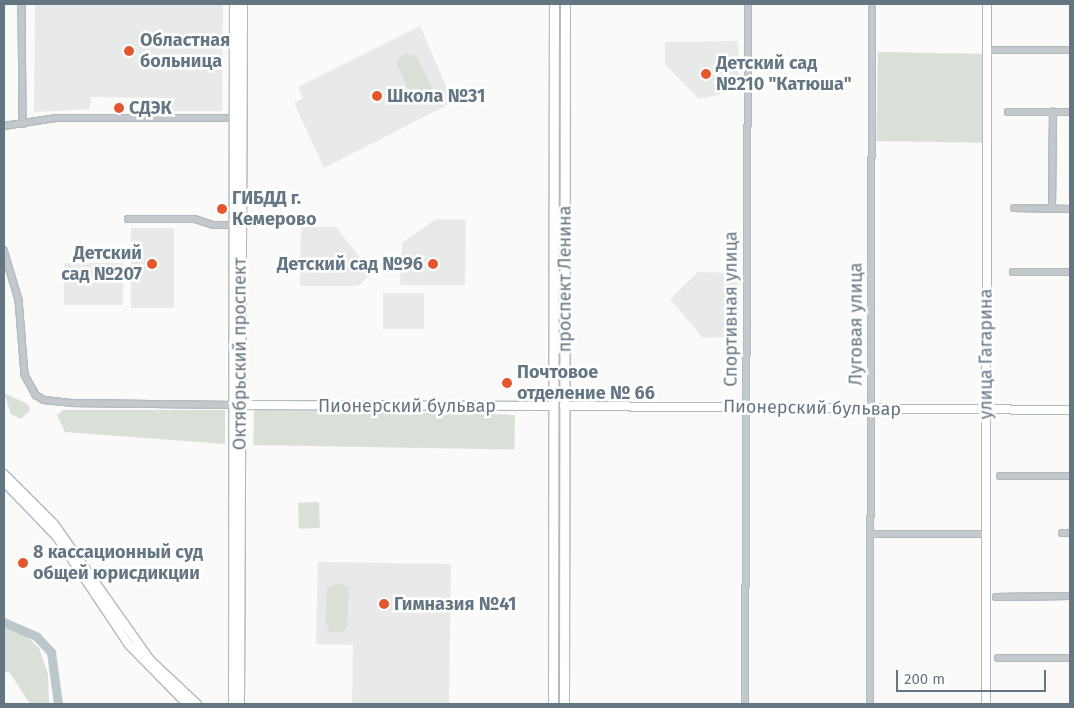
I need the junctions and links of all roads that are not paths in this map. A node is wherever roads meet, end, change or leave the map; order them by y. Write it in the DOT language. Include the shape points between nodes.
graph roads {
  1 [pos="22,4"];
  2 [pos="234,4"];
  3 [pos="242,4"];
  4 [pos="554,4"];
  5 [pos="565,4"];
  6 [pos="748,4"];
  7 [pos="872,4"];
  8 [pos="987,4"];
  9 [pos="994,50"];
  10 [pos="1070,50"];
  11 [pos="565,101"];
  12 [pos="554,103"];
  13 [pos="1008,112"];
  14 [pos="1053,112"];
  15 [pos="1070,112"];
  16 [pos="238,118"];
  17 [pos="23,124"];
  18 [pos="4,126"];
  19 [pos="1014,208"];
  20 [pos="1052,208"];
  21 [pos="1070,209"];
  22 [pos="128,219"];
  23 [pos="234,225"];
  24 [pos="4,250"];
  25 [pos="1013,272"];
  26 [pos="1070,272"];
  27 [pos="237,405"];
  28 [pos="553,406"];
  29 [pos="564,406"];
  30 [pos="746,407"];
  31 [pos="871,408"];
  32 [pos="987,410"];
  33 [pos="1070,410"];
  34 [pos="4,474"];
  35 [pos="1000,476"];
  36 [pos="1070,476"];
  37 [pos="4,482"];
  38 [pos="1062,533"];
  39 [pos="1070,533"];
  40 [pos="870,534"];
  41 [pos="979,534"];
  42 [pos="1070,596"];
  43 [pos="996,597"];
  44 [pos="998,658"];
  45 [pos="1070,658"];
  46 [pos="187,704"];
  47 [pos="197,704"];
  48 [pos="232,704"];
  49 [pos="239,704"];
  50 [pos="553,704"];
  51 [pos="564,704"];
  52 [pos="745,704"];
  53 [pos="870,704"];
  54 [pos="986,704"];
  1 -- 17 [label="street"];
  2 -- 16 [label="main road, Октябрьский проспект"];
  3 -- 16 [label="main road, Октябрьский проспект"];
  4 -- 12 [label="main road, проспект Ленина"];
  5 -- 11 [label="main road, проспект Ленина"];
  6 -- 30 [label="street, Спортивная улица"];
  7 -- 31 [label="street, Луговая улица"];
  8 -- 32 [label="street, улица Гагарина"];
  9 -- 10 [label="street"];
  11 -- 12 [label="main road"];
  11 -- 29 [label="main road, проспект Ленина"];
  12 -- 28 [label="main road, проспект Ленина"];
  13 -- 14 [label="street"];
  14 -- 15 [label="street"];
  14 -- 20 [label="street"];
  16 -- 17 [label="street" via="56,118"];
  16 -- 23 [label="main road, Октябрьский проспект"];
  16 -- 27 [label="main road, Октябрьский проспект"];
  17 -- 18 [label="street"];
  19 -- 20 [label="street"];
  20 -- 21 [label="street"];
  22 -- 23 [label="street" via="195,219 213,225"];
  23 -- 27 [label="main road, Октябрьский проспект"];
  24 -- 27 [label="street, Пионерский бульвар" via="19,300 25,375 29,386 44,400"];
  25 -- 26 [label="street"];
  27 -- 28 [label="street, Пионерский бульвар"];
  27 -- 48 [label="main road, Октябрьский проспект"];
  27 -- 49 [label="main road, Октябрьский проспект"];
  28 -- 29 [label="main road, Пионерский бульвар"];
  28 -- 50 [label="main road, проспект Ленина"];
  29 -- 30 [label="street, Пионерский бульвар"];
  29 -- 51 [label="main road, проспект Ленина"];
  30 -- 31 [label="street, Пионерский бульвар"];
  30 -- 52 [label="street, Спортивная улица"];
  31 -- 32 [label="street, Пионерский бульвар"];
  31 -- 40 [label="street, Луговая улица"];
  32 -- 33 [label="street, Пионерский бульвар"];
  32 -- 54 [label="street, улица Гагарина"];
  34 -- 47 [label="street" via="54,524 150,660"];
  35 -- 36 [label="street"];
  37 -- 46 [label="street" via="57,537 134,652"];
  38 -- 39 [label="street"];
  40 -- 41 [label="street"];
  40 -- 53 [label="street, Луговая улица"];
  42 -- 43 [label="street"];
  44 -- 45 [label="street"];
}
